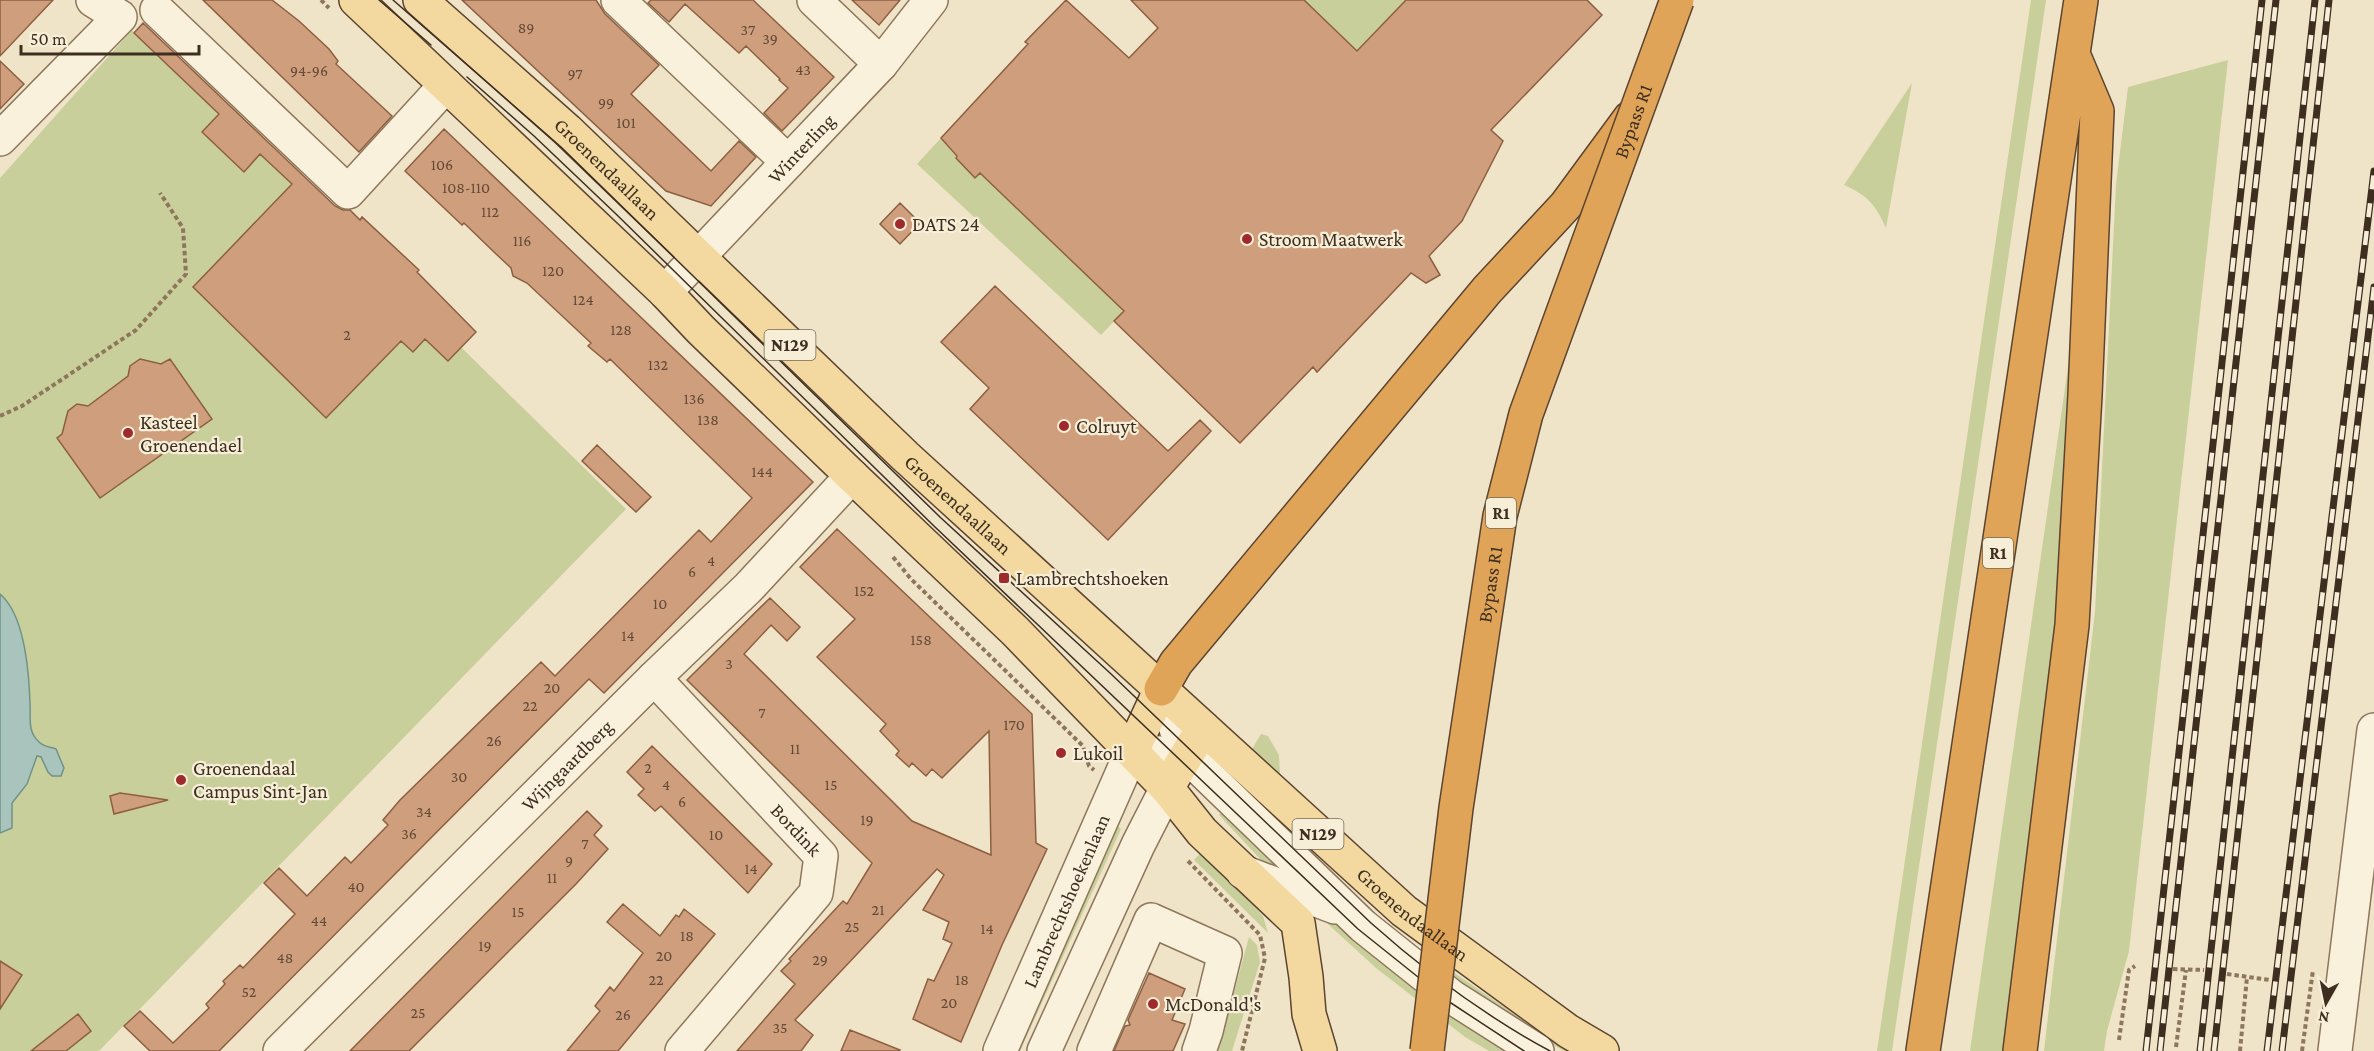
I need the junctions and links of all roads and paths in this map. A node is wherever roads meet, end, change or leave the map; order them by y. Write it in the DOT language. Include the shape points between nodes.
graph roads {
  1 [pos="356,0"];
  2 [pos="420,0"];
  3 [pos="618,0"];
  4 [pos="814,0"];
  5 [pos="931,0"];
  6 [pos="1677,0"];
  7 [pos="2080,0"];
  8 [pos="106,8"];
  9 [pos="158,10"];
  10 [pos="2073,54"];
  11 [pos="881,64"];
  12 [pos="446,85"];
  13 [pos="1638,107"];
  14 [pos="0,139"];
  15 [pos="788,162"];
  16 [pos="159,193"];
  17 [pos="699,256"];
  18 [pos="665,292"];
  19 [pos="0,416"];
  20 [pos="852,476"];
  21 [pos="654,678"];
  22 [pos="1161,689"];
  23 [pos="2374,730"];
  24 [pos="1195,742"];
  25 [pos="1132,751"];
  26 [pos="2372,777"];
  27 [pos="1167,788"];
  28 [pos="1242,871"];
  29 [pos="1363,926"];
  30 [pos="2135,966"];
  31 [pos="2173,969"];
  32 [pos="2186,970"];
  33 [pos="2204,970"];
  34 [pos="2313,970"];
  35 [pos="2228,974"];
  36 [pos="2247,977"];
  37 [pos="2270,980"];
  38 [pos="2119,1040"];
  39 [pos="2176,1047"];
  40 [pos="280,1051"];
  41 [pos="682,1051"];
  42 [pos="1000,1051"];
  43 [pos="1044,1051"];
  44 [pos="1094,1051"];
  45 [pos="1199,1051"];
  46 [pos="1320,1051"];
  47 [pos="1426,1051"];
  48 [pos="1537,1051"];
  49 [pos="1602,1051"];
  50 [pos="1923,1051"];
  51 [pos="2020,1051"];
  52 [pos="2240,1051"];
  53 [pos="2302,1051"];
  54 [pos="2335,1051"];
  1 -- 12 [label="main road, N129"];
  2 -- 17 [label="main road, Groenendaallaan / N129" via="553,117"];
  3 -- 15 [label="street"];
  4 -- 11 [label="street"];
  5 -- 11 [label="street, Winterling"];
  6 -- 13 [label="highway, Bypass R1 / R1, bridge"];
  7 -- 10 [label="highway, R1"];
  8 -- 14 [label="street"];
  9 -- 12 [label="street" via="348,192"];
  10 -- 50 [label="highway, R1"];
  10 -- 51 [label="highway" via="2097,111 2085,395 2072,625"];
  11 -- 15 [label="street, Winterling"];
  12 -- 18 [label="main road, N129"];
  13 -- 22 [label="highway, bridge" via="1566,205 1488,290 1300,514 1176,663"];
  13 -- 47 [label="highway, Bypass R1 / R1, bridge" via="1526,414 1500,516 1456,808"];
  15 -- 17 [label="street, Winterling"];
  16 -- 19 [label="path" via="183,228 186,274 136,330 22,406"];
  17 -- 18 [label="street, Winterling"];
  17 -- 22 [label="main road, Groenendaallaan / N129" via="905,456"];
  18 -- 20 [label="main road, N129"];
  20 -- 21 [label="street, Wijngaardberg" via="748,588"];
  20 -- 25 [label="main road, N129" via="1015,631"];
  21 -- 40 [label="street, Wijngaardberg"];
  21 -- 41 [label="street, Bordink" via="820,856 816,893"];
  22 -- 24 [label="main road, Groenendaallaan / N129"];
  22 -- 25 [label="main road"];
  23 -- 26 [label="street"];
  24 -- 25 [label="street"];
  24 -- 27 [label="main road"];
  24 -- 29 [label="street"];
  24 -- 49 [label="main road, Groenendaallaan / N129" via="1404,911 1568,1031"];
  25 -- 27 [label="main road, N129"];
  25 -- 42 [label="street, Lambrechtshoekenlaan"];
  26 -- 54 [label="street"];
  27 -- 28 [label="main road, N129" via="1202,832"];
  27 -- 43 [label="street"];
  28 -- 29 [label="street" via="1334,907"];
  28 -- 46 [label="main road, N129" via="1298,923 1309,1014"];
  29 -- 48 [label="street" via="1452,997"];
  30 -- 38 [label="path" via="2129,970"];
  31 -- 32 [label="path"];
  32 -- 33 [label="path"];
  32 -- 39 [label="path"];
  34 -- 53 [label="path"];
  35 -- 36 [label="path"];
  36 -- 37 [label="path"];
  36 -- 52 [label="path"];
  44 -- 45 [label="street" via="1151,920 1225,953"];
}
